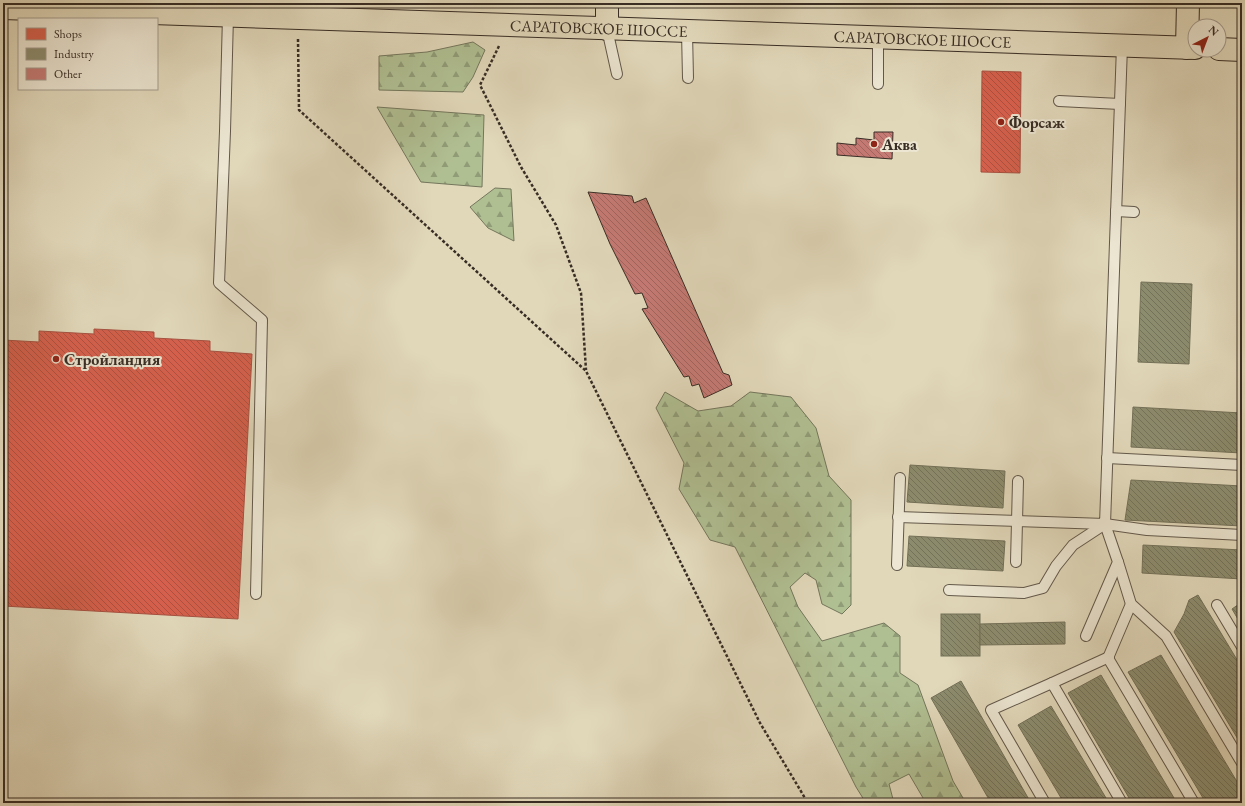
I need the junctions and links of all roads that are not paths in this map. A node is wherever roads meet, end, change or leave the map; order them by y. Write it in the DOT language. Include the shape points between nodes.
graph roads {
  1 [pos="607,3"];
  2 [pos="1188,3"];
  3 [pos="41,6"];
  4 [pos="3,8"];
  5 [pos="228,16"];
  6 [pos="1189,18"];
  7 [pos="607,29"];
  8 [pos="687,32"];
  9 [pos="878,38"];
  10 [pos="1122,46"];
  11 [pos="1187,48"];
  12 [pos="1227,49"];
  13 [pos="1242,50"];
  14 [pos="617,74"];
  15 [pos="688,78"];
  16 [pos="878,84"];
  17 [pos="1059,100"];
  18 [pos="1120,104"];
  19 [pos="1116,211"];
  20 [pos="1134,212"];
  21 [pos="1107,458"];
  22 [pos="1242,465"];
  23 [pos="900,478"];
  24 [pos="1018,481"];
  25 [pos="898,517"];
  26 [pos="1018,520"];
  27 [pos="1105,524"];
  28 [pos="1242,535"];
  29 [pos="1016,562"];
  30 [pos="1118,562"];
  31 [pos="897,565"];
  32 [pos="949,590"];
  33 [pos="256,594"];
  34 [pos="1132,604"];
  35 [pos="1217,606"];
  36 [pos="1086,636"];
  37 [pos="1242,647"];
  38 [pos="1109,657"];
  39 [pos="1052,683"];
  40 [pos="1242,763"];
  41 [pos="1045,803"];
  42 [pos="1122,803"];
  43 [pos="1194,803"];
  1 -- 7 [label="main road"];
  2 -- 6 [label="main road"];
  3 -- 4 [label="main road, САРАТОВСКОЕ ШОССЕ"];
  3 -- 5 [label="main road, САРАТОВСКОЕ ШОССЕ"];
  5 -- 7 [label="main road, САРАТОВСКОЕ ШОССЕ"];
  5 -- 33 [label="lane" via="219,283 262,320"];
  7 -- 8 [label="main road, САРАТОВСКОЕ ШОССЕ"];
  7 -- 14 [label="lane"];
  8 -- 9 [label="main road, САРАТОВСКОЕ ШОССЕ"];
  8 -- 15 [label="lane"];
  9 -- 10 [label="main road, САРАТОВСКОЕ ШОССЕ"];
  9 -- 16 [label="lane"];
  10 -- 11 [label="main road, САРАТОВСКОЕ ШОССЕ"];
  10 -- 18 [label="lane"];
  12 -- 13 [label="main road"];
  17 -- 18 [label="lane"];
  18 -- 19 [label="lane"];
  19 -- 20 [label="lane"];
  19 -- 21 [label="lane"];
  21 -- 22 [label="lane"];
  21 -- 27 [label="lane"];
  23 -- 25 [label="lane"];
  24 -- 26 [label="lane"];
  25 -- 26 [label="lane"];
  25 -- 31 [label="lane"];
  26 -- 27 [label="lane"];
  26 -- 29 [label="lane"];
  27 -- 28 [label="lane" via="1147,530"];
  27 -- 30 [label="lane"];
  27 -- 32 [label="lane" via="1073,545 1043,588 1024,593"];
  30 -- 34 [label="lane"];
  30 -- 36 [label="lane"];
  34 -- 38 [label="lane"];
  34 -- 40 [label="lane" via="1166,636"];
  35 -- 37 [label="lane"];
  38 -- 39 [label="lane"];
  38 -- 43 [label="lane"];
  39 -- 41 [label="lane" via="991,710"];
  39 -- 42 [label="lane"];
}
